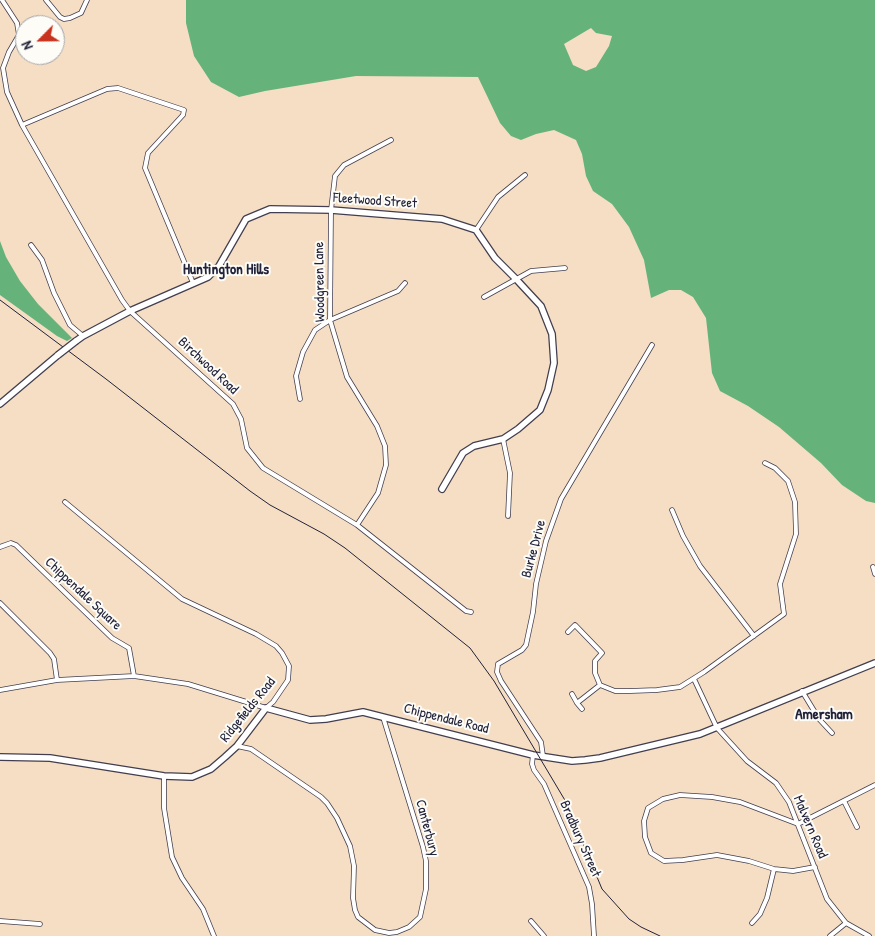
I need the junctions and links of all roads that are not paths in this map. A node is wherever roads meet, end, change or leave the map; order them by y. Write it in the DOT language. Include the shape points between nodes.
graph roads {
  1 [pos="2,0"];
  2 [pos="46,0"];
  3 [pos="87,0"];
  4 [pos="22,125"];
  5 [pos="391,140"];
  6 [pos="525,175"];
  7 [pos="331,210"];
  8 [pos="476,230"];
  9 [pos="31,246"];
  10 [pos="564,268"];
  11 [pos="516,278"];
  12 [pos="194,282"];
  13 [pos="405,283"];
  14 [pos="484,297"];
  15 [pos="130,311"];
  16 [pos="330,320"];
  17 [pos="83,336"];
  18 [pos="652,345"];
  19 [pos="300,399"];
  20 [pos="0,404"];
  21 [pos="504,439"];
  22 [pos="765,463"];
  23 [pos="442,490"];
  24 [pos="65,502"];
  25 [pos="672,510"];
  26 [pos="508,516"];
  27 [pos="357,525"];
  28 [pos="0,547"];
  29 [pos="873,567"];
  30 [pos="875,574"];
  31 [pos="0,603"];
  32 [pos="471,612"];
  33 [pos="568,632"];
  34 [pos="754,636"];
  35 [pos="875,663"];
  36 [pos="134,676"];
  37 [pos="694,679"];
  38 [pos="57,680"];
  39 [pos="600,686"];
  40 [pos="0,690"];
  41 [pos="802,691"];
  42 [pos="572,694"];
  43 [pos="577,703"];
  44 [pos="266,708"];
  45 [pos="582,709"];
  46 [pos="383,717"];
  47 [pos="717,728"];
  48 [pos="832,733"];
  49 [pos="237,746"];
  50 [pos="533,755"];
  51 [pos="543,756"];
  52 [pos="0,757"];
  53 [pos="164,776"];
  54 [pos="875,785"];
  55 [pos="844,801"];
  56 [pos="798,824"];
  57 [pos="856,827"];
  58 [pos="815,867"];
  59 [pos="774,869"];
  60 [pos="0,921"];
  61 [pos="531,921"];
  62 [pos="752,923"];
  63 [pos="846,923"];
  64 [pos="40,924"];
  65 [pos="214,936"];
  66 [pos="544,936"];
  67 [pos="594,936"];
  68 [pos="830,936"];
  69 [pos="869,936"];
  1 -- 4 [label="street, Birchwood Road" via="17,23 19,35 3,68 7,92"];
  2 -- 3 [label="street" via="64,19 81,13"];
  4 -- 12 [label="street" via="112,88 184,110 184,115 148,153 145,168"];
  4 -- 15 [label="street, Birchwood Road"];
  5 -- 7 [label="street, Woodgreen Lane" via="344,165 335,176"];
  6 -- 8 [label="street" via="498,197"];
  7 -- 8 [label="street, Fleetwood Street" via="442,219"];
  7 -- 12 [label="street, Fleetwood Street" via="270,209 246,219 219,266 208,277"];
  7 -- 16 [label="street, Woodgreen Lane"];
  8 -- 11 [label="street" via="495,258"];
  9 -- 17 [label="street" via="42,260 70,325"];
  10 -- 11 [label="street" via="531,271"];
  11 -- 14 [label="street"];
  11 -- 21 [label="street" via="540,306 552,334 554,363 540,410"];
  12 -- 15 [label="street, Fleetwood Street"];
  13 -- 16 [label="street" via="398,291"];
  15 -- 17 [label="street, Fleetwood Street"];
  15 -- 27 [label="street, Birchwood Road" via="234,404 247,448 263,468"];
  16 -- 19 [label="street" via="315,330 303,352 296,376"];
  16 -- 27 [label="street, Woodgreen Lane" via="347,377 377,426 385,446 386,465 378,494"];
  17 -- 20 [label="street, Fleetwood Street, bridge"];
  18 -- 51 [label="street, Burke Drive" via="561,499 546,541 526,644 522,650 498,664 501,681 541,742"];
  21 -- 23 [label="street" via="474,446 463,453"];
  21 -- 26 [label="street" via="510,473"];
  22 -- 34 [label="street" via="788,481 795,502 796,534 780,584 784,614"];
  24 -- 44 [label="street, Ridgefields Road" via="182,599 276,646 289,666 288,680"];
  25 -- 34 [label="street" via="700,566"];
  27 -- 32 [label="street, Birchwood Road"];
  28 -- 36 [label="street, Chippendale Square" via="11,543 16,545 112,638 129,648"];
  29 -- 30 [label="street"];
  31 -- 38 [label="street" via="50,653"];
  33 -- 39 [label="street" via="575,625 602,653 595,661"];
  34 -- 37 [label="street"];
  35 -- 41 [label="street, Chippendale Road"];
  36 -- 38 [label="street, Chippendale Road"];
  36 -- 44 [label="street, Chippendale Road" via="188,684"];
  37 -- 39 [label="street" via="680,687 657,690 615,691"];
  37 -- 47 [label="street, Malvern Road"];
  38 -- 40 [label="street, Chippendale Road"];
  39 -- 43 [label="street"];
  41 -- 47 [label="street, Chippendale Road"];
  41 -- 48 [label="street"];
  42 -- 43 [label="street"];
  43 -- 45 [label="street"];
  44 -- 46 [label="street, Chippendale Road" via="310,720 362,712"];
  44 -- 49 [label="street, Ridgefields Road"];
  46 -- 49 [label="street, Canterbury" via="426,861 426,889 420,917 409,927 396,932 375,930 358,917 353,898 354,866 350,846 327,803 251,749"];
  46 -- 50 [label="street, Chippendale Road"];
  47 -- 51 [label="street, Chippendale Road" via="600,758 572,761"];
  47 -- 56 [label="street, Malvern Road" via="747,761 776,783"];
  49 -- 53 [label="street, Ridgefields Road" via="205,773 188,777"];
  50 -- 51 [label="street, Chippendale Road"];
  50 -- 67 [label="street, Bradbury Street" via="534,770 544,784 589,887"];
  52 -- 53 [label="street, Ridgefields Road" via="50,758"];
  53 -- 65 [label="street" via="164,808 172,857 203,908"];
  54 -- 55 [label="street"];
  55 -- 56 [label="street"];
  55 -- 57 [label="street"];
  56 -- 58 [label="street, Malvern Road"];
  56 -- 59 [label="street" via="740,802 712,797 680,795 648,808 644,821 645,838 651,853 664,861 717,855"];
  58 -- 59 [label="street" via="793,871"];
  58 -- 63 [label="street, Malvern Road" via="827,899"];
  59 -- 62 [label="street" via="767,898"];
  60 -- 64 [label="street"];
  61 -- 66 [label="street"];
  63 -- 68 [label="street"];
  63 -- 69 [label="street, Malvern Road"];
}
